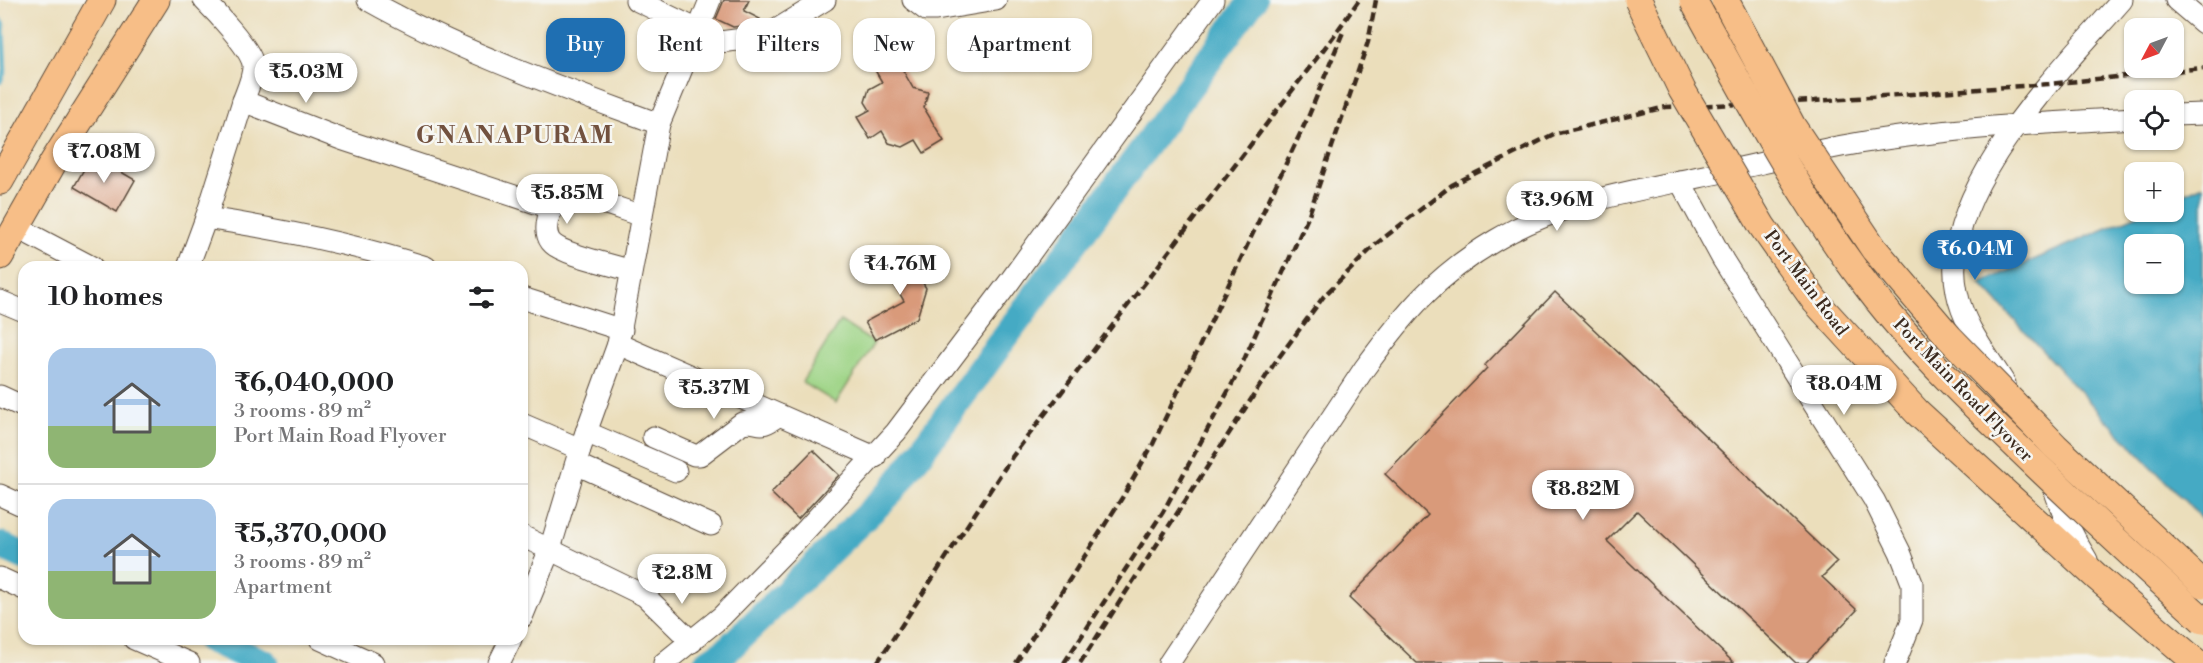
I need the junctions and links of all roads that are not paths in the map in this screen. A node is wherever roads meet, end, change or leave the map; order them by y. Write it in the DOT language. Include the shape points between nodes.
graph roads {
  1 [pos="102,0"];
  2 [pos="136,0"];
  3 [pos="156,0"];
  4 [pos="204,0"];
  5 [pos="368,0"];
  6 [pos="636,0"];
  7 [pos="710,0"];
  8 [pos="825,0"];
  9 [pos="913,0"];
  10 [pos="996,0"];
  11 [pos="1213,0"];
  12 [pos="1638,0"];
  13 [pos="1693,0"];
  14 [pos="1725,0"];
  15 [pos="2122,0"];
  16 [pos="2188,3"];
  17 [pos="673,18"];
  18 [pos="703,18"];
  19 [pos="2203,23"];
  20 [pos="724,41"];
  21 [pos="681,72"];
  22 [pos="243,101"];
  23 [pos="2203,114"];
  24 [pos="2184,115"];
  25 [pos="2124,119"];
  26 [pos="659,124"];
  27 [pos="2016,124"];
  28 [pos="0,181"];
  29 [pos="1680,181"];
  30 [pos="552,208"];
  31 [pos="642,216"];
  32 [pos="206,218"];
  33 [pos="8,231"];
  34 [pos="0,256"];
  35 [pos="78,261"];
  36 [pos="190,261"];
  37 [pos="408,261"];
  38 [pos="632,271"];
  39 [pos="528,300"];
  40 [pos="0,301"];
  41 [pos="18,308"];
  42 [pos="620,337"];
  43 [pos="0,396"];
  44 [pos="18,404"];
  45 [pos="779,415"];
  46 [pos="528,426"];
  47 [pos="653,437"];
  48 [pos="581,448"];
  49 [pos="875,457"];
  50 [pos="676,471"];
  51 [pos="0,495"];
  52 [pos="18,503"];
  53 [pos="711,525"];
  54 [pos="528,539"];
  55 [pos="550,549"];
  56 [pos="0,578"];
  57 [pos="2098,578"];
  58 [pos="2203,584"];
  59 [pos="18,586"];
  60 [pos="528,602"];
  61 [pos="2203,620"];
  62 [pos="692,642"];
  63 [pos="148,645"];
  64 [pos="337,645"];
  65 [pos="508,645"];
  66 [pos="2191,658"];
  67 [pos="189,663"];
  68 [pos="373,663"];
  69 [pos="499,663"];
  70 [pos="664,663"];
  71 [pos="1168,663"];
  72 [pos="1895,663"];
  1 -- 28 [label="main road"];
  2 -- 33 [label="main road"];
  3 -- 33 [label="main road"];
  4 -- 22 [label="street" via="250,57 253,66"];
  5 -- 26 [label="street" via="411,25 504,66"];
  6 -- 17 [label="street"];
  7 -- 18 [label="street"];
  8 -- 20 [label="street" via="759,37"];
  9 -- 10 [label="street" via="926,10 936,10"];
  11 -- 49 [label="street" via="1003,290"];
  12 -- 57 [label="main road, Port Main Road, bridge" via="1682,90 1762,226 1815,301 1917,412"];
  13 -- 61 [label="main road, Port Main Road Flyover, bridge" via="1824,229 1876,298 1970,402"];
  14 -- 58 [label="main road, Port Main Road Flyover, bridge" via="1792,126 1874,249 1949,337 2055,446"];
  15 -- 27 [label="street"];
  16 -- 19 [label="street"];
  21 -- 26 [label="street"];
  22 -- 30 [label="street" via="341,139"];
  22 -- 32 [label="street"];
  23 -- 24 [label="street"];
  25 -- 27 [label="street"];
  26 -- 31 [label="street"];
  27 -- 29 [label="street" via="1858,143"];
  27 -- 57 [label="street" via="1976,189 1959,236 1957,292 1968,321 2040,449 2062,515"];
  29 -- 71 [label="street" via="1602,198 1536,220 1458,264 1421,296 1364,369"];
  29 -- 72 [label="street" via="1723,260 1874,500 1900,552 1912,583 1912,621"];
  30 -- 31 [label="street" via="561,198 572,195"];
  30 -- 38 [label="street" via="546,225 553,244"];
  31 -- 38 [label="street"];
  32 -- 36 [label="street"];
  32 -- 37 [label="street" via="285,231"];
  33 -- 34 [label="main road"];
  33 -- 35 [label="street"];
  38 -- 42 [label="street"];
  39 -- 42 [label="street"];
  40 -- 41 [label="street"];
  42 -- 45 [label="street"];
  42 -- 48 [label="street"];
  43 -- 44 [label="street"];
  45 -- 47 [label="street" via="760,426 742,423 700,455"];
  45 -- 49 [label="street"];
  46 -- 48 [label="street"];
  48 -- 50 [label="street"];
  48 -- 53 [label="street"];
  48 -- 55 [label="street"];
  49 -- 62 [label="street" via="744,594"];
  51 -- 52 [label="street"];
  54 -- 55 [label="street"];
  55 -- 60 [label="street"];
  55 -- 62 [label="street" via="645,596"];
  56 -- 59 [label="street"];
  57 -- 66 [label="main road, Port Main Road"];
  62 -- 70 [label="street"];
  63 -- 67 [label="street"];
  64 -- 68 [label="street"];
  65 -- 69 [label="street"];
}
